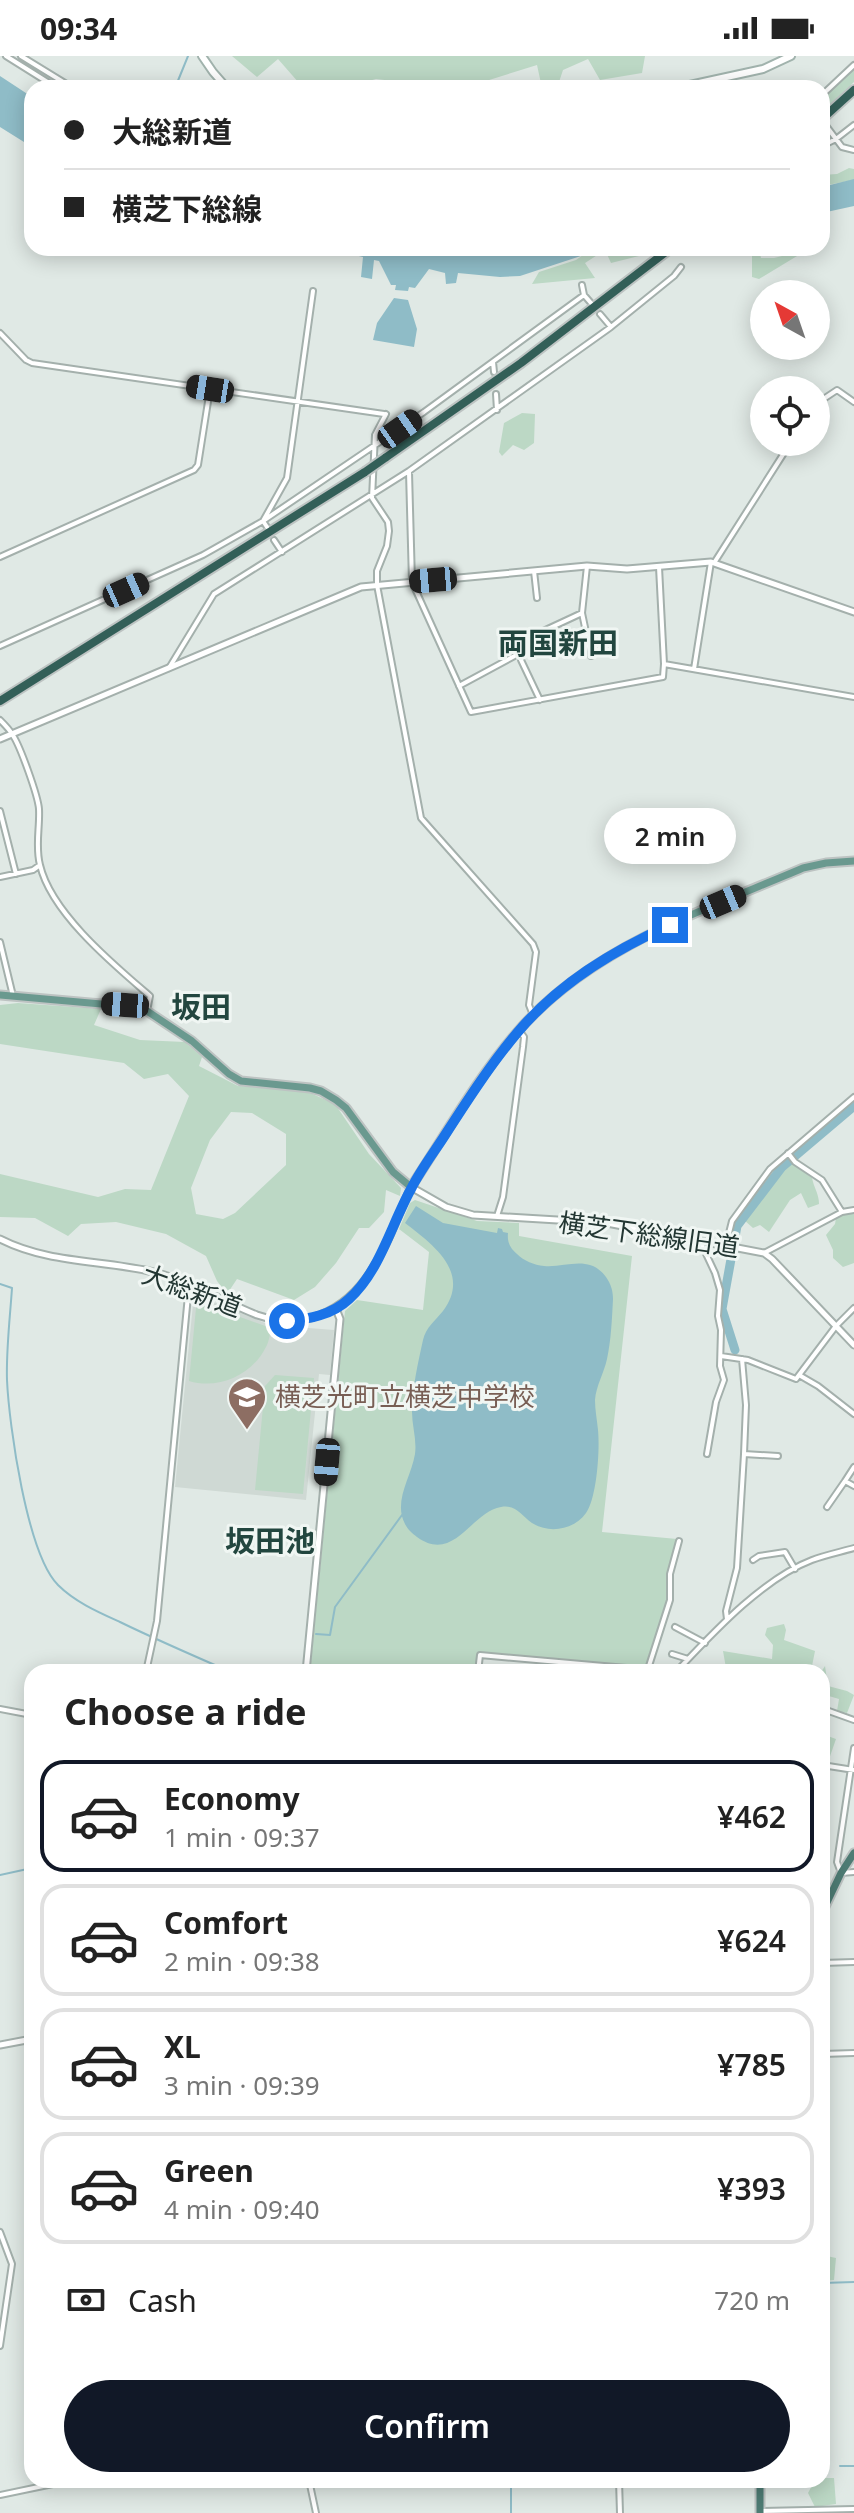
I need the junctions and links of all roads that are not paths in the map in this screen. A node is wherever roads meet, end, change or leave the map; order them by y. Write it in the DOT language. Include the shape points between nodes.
graph roads {
  1 [pos="6,56"];
  2 [pos="21,56"];
  3 [pos="202,56"];
  4 [pos="791,56"];
  5 [pos="207,60"];
  6 [pos="854,65"];
  7 [pos="44,80"];
  8 [pos="60,80"];
  9 [pos="221,80"];
  10 [pos="713,80"];
  11 [pos="830,88"];
  12 [pos="854,90"];
  13 [pos="830,116"];
  14 [pos="854,125"];
  15 [pos="830,131"];
  16 [pos="836,139"];
  17 [pos="830,142"];
  18 [pos="854,150"];
  19 [pos="661,256"];
  20 [pos="681,267"];
  21 [pos="582,285"];
  22 [pos="313,291"];
  23 [pos="584,295"];
  24 [pos="591,303"];
  25 [pos="600,314"];
  26 [pos="611,327"];
  27 [pos="0,333"];
  28 [pos="493,362"];
  29 [pos="494,372"];
  30 [pos="210,389"];
  31 [pos="496,394"];
  32 [pos="830,395"];
  33 [pos="298,402"];
  34 [pos="854,402"];
  35 [pos="497,410"];
  36 [pos="376,446"];
  37 [pos="782,456"];
  38 [pos="409,471"];
  39 [pos="372,494"];
  40 [pos="263,521"];
  41 [pos="267,527"];
  42 [pos="274,540"];
  43 [pos="282,552"];
  44 [pos="0,557"];
  45 [pos="712,562"];
  46 [pos="587,566"];
  47 [pos="659,567"];
  48 [pos="534,571"];
  49 [pos="412,582"];
  50 [pos="377,585"];
  51 [pos="537,598"];
  52 [pos="854,612"];
  53 [pos="582,613"];
  54 [pos="0,646"];
  55 [pos="522,652"];
  56 [pos="591,656"];
  57 [pos="664,664"];
  58 [pos="694,669"];
  59 [pos="167,670"];
  60 [pos="459,686"];
  61 [pos="854,697"];
  62 [pos="0,701"];
  63 [pos="540,701"];
  64 [pos="0,720"];
  65 [pos="13,735"];
  66 [pos="0,739"];
  67 [pos="0,811"];
  68 [pos="854,861"];
  69 [pos="40,865"];
  70 [pos="16,874"];
  71 [pos="0,877"];
  72 [pos="0,942"];
  73 [pos="0,995"];
  74 [pos="13,996"];
  75 [pos="147,1011"];
  76 [pos="533,1015"];
  77 [pos="519,1030"];
  78 [pos="854,1097"];
  79 [pos="790,1156"];
  80 [pos="411,1187"];
  81 [pos="854,1210"];
  82 [pos="842,1212"];
  83 [pos="497,1218"];
  84 [pos="0,1239"];
  85 [pos="700,1241"];
  86 [pos="726,1245"];
  87 [pos="764,1253"];
  88 [pos="189,1285"];
  89 [pos="854,1308"];
  90 [pos="336,1309"];
  91 [pos="836,1326"];
  92 [pos="854,1345"];
  93 [pos="721,1356"];
  94 [pos="742,1359"];
  95 [pos="799,1375"];
  96 [pos="854,1414"];
  97 [pos="707,1454"];
  98 [pos="744,1454"];
  99 [pos="778,1456"];
  100 [pos="854,1467"];
  101 [pos="845,1481"];
  102 [pos="854,1486"];
  103 [pos="827,1507"];
  104 [pos="679,1541"];
  105 [pos="854,1548"];
  106 [pos="756,1550"];
  107 [pos="759,1556"];
  108 [pos="753,1560"];
  109 [pos="795,1569"];
  110 [pos="727,1619"];
  111 [pos="675,1627"];
  112 [pos="705,1643"];
  113 [pos="672,1654"];
  114 [pos="688,1659"];
  115 [pos="148,1664"];
  116 [pos="307,1664"];
  117 [pos="479,1664"];
  118 [pos="588,1664"];
  119 [pos="650,1664"];
  120 [pos="683,1664"];
  121 [pos="0,1709"];
  122 [pos="830,1711"];
  123 [pos="24,1714"];
  124 [pos="854,1720"];
  125 [pos="854,1748"];
  126 [pos="830,1766"];
  127 [pos="852,1770"];
  128 [pos="854,1853"];
  129 [pos="854,1872"];
  130 [pos="841,1873"];
  131 [pos="830,1896"];
  132 [pos="854,1962"];
  133 [pos="830,1963"];
  134 [pos="24,2040"];
  135 [pos="0,2045"];
  136 [pos="854,2053"];
  137 [pos="830,2054"];
  138 [pos="0,2232"];
  139 [pos="0,2346"];
  140 [pos="34,2488"];
  141 [pos="311,2488"];
  142 [pos="619,2488"];
  143 [pos="760,2488"];
  144 [pos="0,2495"];
  145 [pos="854,2509"];
  146 [pos="760,2512"];
  147 [pos="316,2513"];
  148 [pos="620,2513"];
  1 -- 7 [label="street"];
  2 -- 8 [label="street"];
  3 -- 5 [label="main road"];
  4 -- 10 [label="main road" via="763,69"];
  5 -- 9 [label="main road"];
  6 -- 11 [label="street"];
  12 -- 13 [label="highway"];
  14 -- 16 [label="street"];
  15 -- 16 [label="street"];
  16 -- 17 [label="street"];
  16 -- 18 [label="street"];
  19 -- 62 [label="highway, bridge" via="365,472"];
  20 -- 26 [label="street"];
  21 -- 23 [label="street"];
  22 -- 33 [label="street"];
  23 -- 24 [label="street"];
  23 -- 28 [label="street"];
  25 -- 26 [label="street"];
  26 -- 35 [label="street"];
  27 -- 30 [label="street" via="32,363"];
  28 -- 29 [label="street"];
  28 -- 36 [label="street"];
  30 -- 33 [label="street"];
  30 -- 44 [label="street" via="194,470"];
  31 -- 35 [label="street"];
  32 -- 34 [label="street" via="837,390"];
  33 -- 36 [label="street" via="386,414 375,435"];
  33 -- 40 [label="street" via="287,478"];
  35 -- 38 [label="street"];
  36 -- 39 [label="street"];
  36 -- 40 [label="street"];
  37 -- 45 [label="street"];
  38 -- 39 [label="street"];
  38 -- 49 [label="street"];
  39 -- 43 [label="street"];
  39 -- 50 [label="street" via="389,531"];
  40 -- 41 [label="street"];
  40 -- 54 [label="street" via="203,555"];
  42 -- 43 [label="street"];
  43 -- 59 [label="street" via="214,594"];
  45 -- 47 [label="street"];
  45 -- 52 [label="street"];
  45 -- 58 [label="street"];
  46 -- 47 [label="street"];
  46 -- 48 [label="street"];
  46 -- 53 [label="street"];
  47 -- 57 [label="street"];
  48 -- 49 [label="street"];
  48 -- 51 [label="street"];
  49 -- 50 [label="street"];
  49 -- 60 [label="street"];
  50 -- 59 [label="street" via="350,590"];
  50 -- 76 [label="street" via="421,818 533,944"];
  53 -- 55 [label="street" via="539,633"];
  53 -- 56 [label="street"];
  55 -- 60 [label="street"];
  55 -- 63 [label="street"];
  57 -- 58 [label="street"];
  57 -- 63 [label="street" via="661,678"];
  58 -- 61 [label="street"];
  59 -- 65 [label="street"];
  60 -- 63 [label="street" via="471,712"];
  64 -- 65 [label="street"];
  65 -- 66 [label="street"];
  65 -- 69 [label="street" via="39,808"];
  67 -- 70 [label="street"];
  68 -- 76 [label="main road" via="803,868 643,937 583,973"];
  69 -- 70 [label="street"];
  69 -- 75 [label="street" via="76,925 150,996"];
  70 -- 71 [label="street"];
  72 -- 74 [label="street"];
  73 -- 74 [label="main road"];
  74 -- 75 [label="main road"];
  75 -- 80 [label="main road" via="241,1081 310,1088 336,1100"];
  76 -- 77 [label="main road"];
  77 -- 80 [label="main road"];
  77 -- 83 [label="street" via="523,1047"];
  78 -- 79 [label="street"];
  79 -- 82 [label="street" via="822,1180"];
  79 -- 86 [label="street" via="770,1169 732,1221"];
  80 -- 83 [label="street, 横芝下総線旧道" via="459,1212"];
  80 -- 90 [label="street, 大総新道" via="366,1280"];
  81 -- 82 [label="street"];
  82 -- 87 [label="street"];
  83 -- 85 [label="street, 横芝下総線旧道" via="607,1223"];
  84 -- 88 [label="street, 大総新道" via="34,1253 150,1271"];
  85 -- 86 [label="street, 横芝下総線旧道"];
  85 -- 93 [label="street" via="720,1290"];
  86 -- 87 [label="street, 横芝下総線旧道"];
  87 -- 91 [label="street, 横芝下総線旧道"];
  88 -- 90 [label="street, 大総新道" via="272,1319 305,1319"];
  88 -- 115 [label="street" via="157,1621"];
  89 -- 91 [label="street"];
  90 -- 116 [label="street" via="340,1319"];
  91 -- 92 [label="street, 横芝下総線旧道"];
  91 -- 95 [label="street"];
  93 -- 94 [label="street"];
  93 -- 97 [label="street" via="723,1387"];
  94 -- 95 [label="street" via="796,1379"];
  94 -- 98 [label="street"];
  95 -- 96 [label="street"];
  98 -- 99 [label="street"];
  98 -- 110 [label="street" via="737,1568"];
  100 -- 101 [label="street"];
  101 -- 102 [label="street"];
  101 -- 103 [label="street"];
  104 -- 119 [label="street" via="670,1600"];
  105 -- 109 [label="street"];
  106 -- 107 [label="street"];
  107 -- 108 [label="street"];
  107 -- 109 [label="street" via="785,1552"];
  109 -- 110 [label="street"];
  110 -- 112 [label="street"];
  111 -- 112 [label="street"];
  112 -- 114 [label="street"];
  113 -- 114 [label="street"];
  114 -- 120 [label="street"];
  117 -- 118 [label="street" via="480,1655"];
  121 -- 123 [label="street"];
  122 -- 124 [label="street"];
  125 -- 127 [label="street"];
  126 -- 127 [label="street"];
  127 -- 130 [label="street" via="837,1862"];
  128 -- 130 [label="highway"];
  129 -- 130 [label="street"];
  130 -- 131 [label="highway"];
  132 -- 133 [label="street"];
  134 -- 135 [label="street"];
  136 -- 137 [label="street"];
  138 -- 139 [label="street" via="12,2264"];
  140 -- 144 [label="street"];
  141 -- 147 [label="street"];
  142 -- 148 [label="street"];
  143 -- 146 [label="highway"];
  145 -- 146 [label="street"];
}
